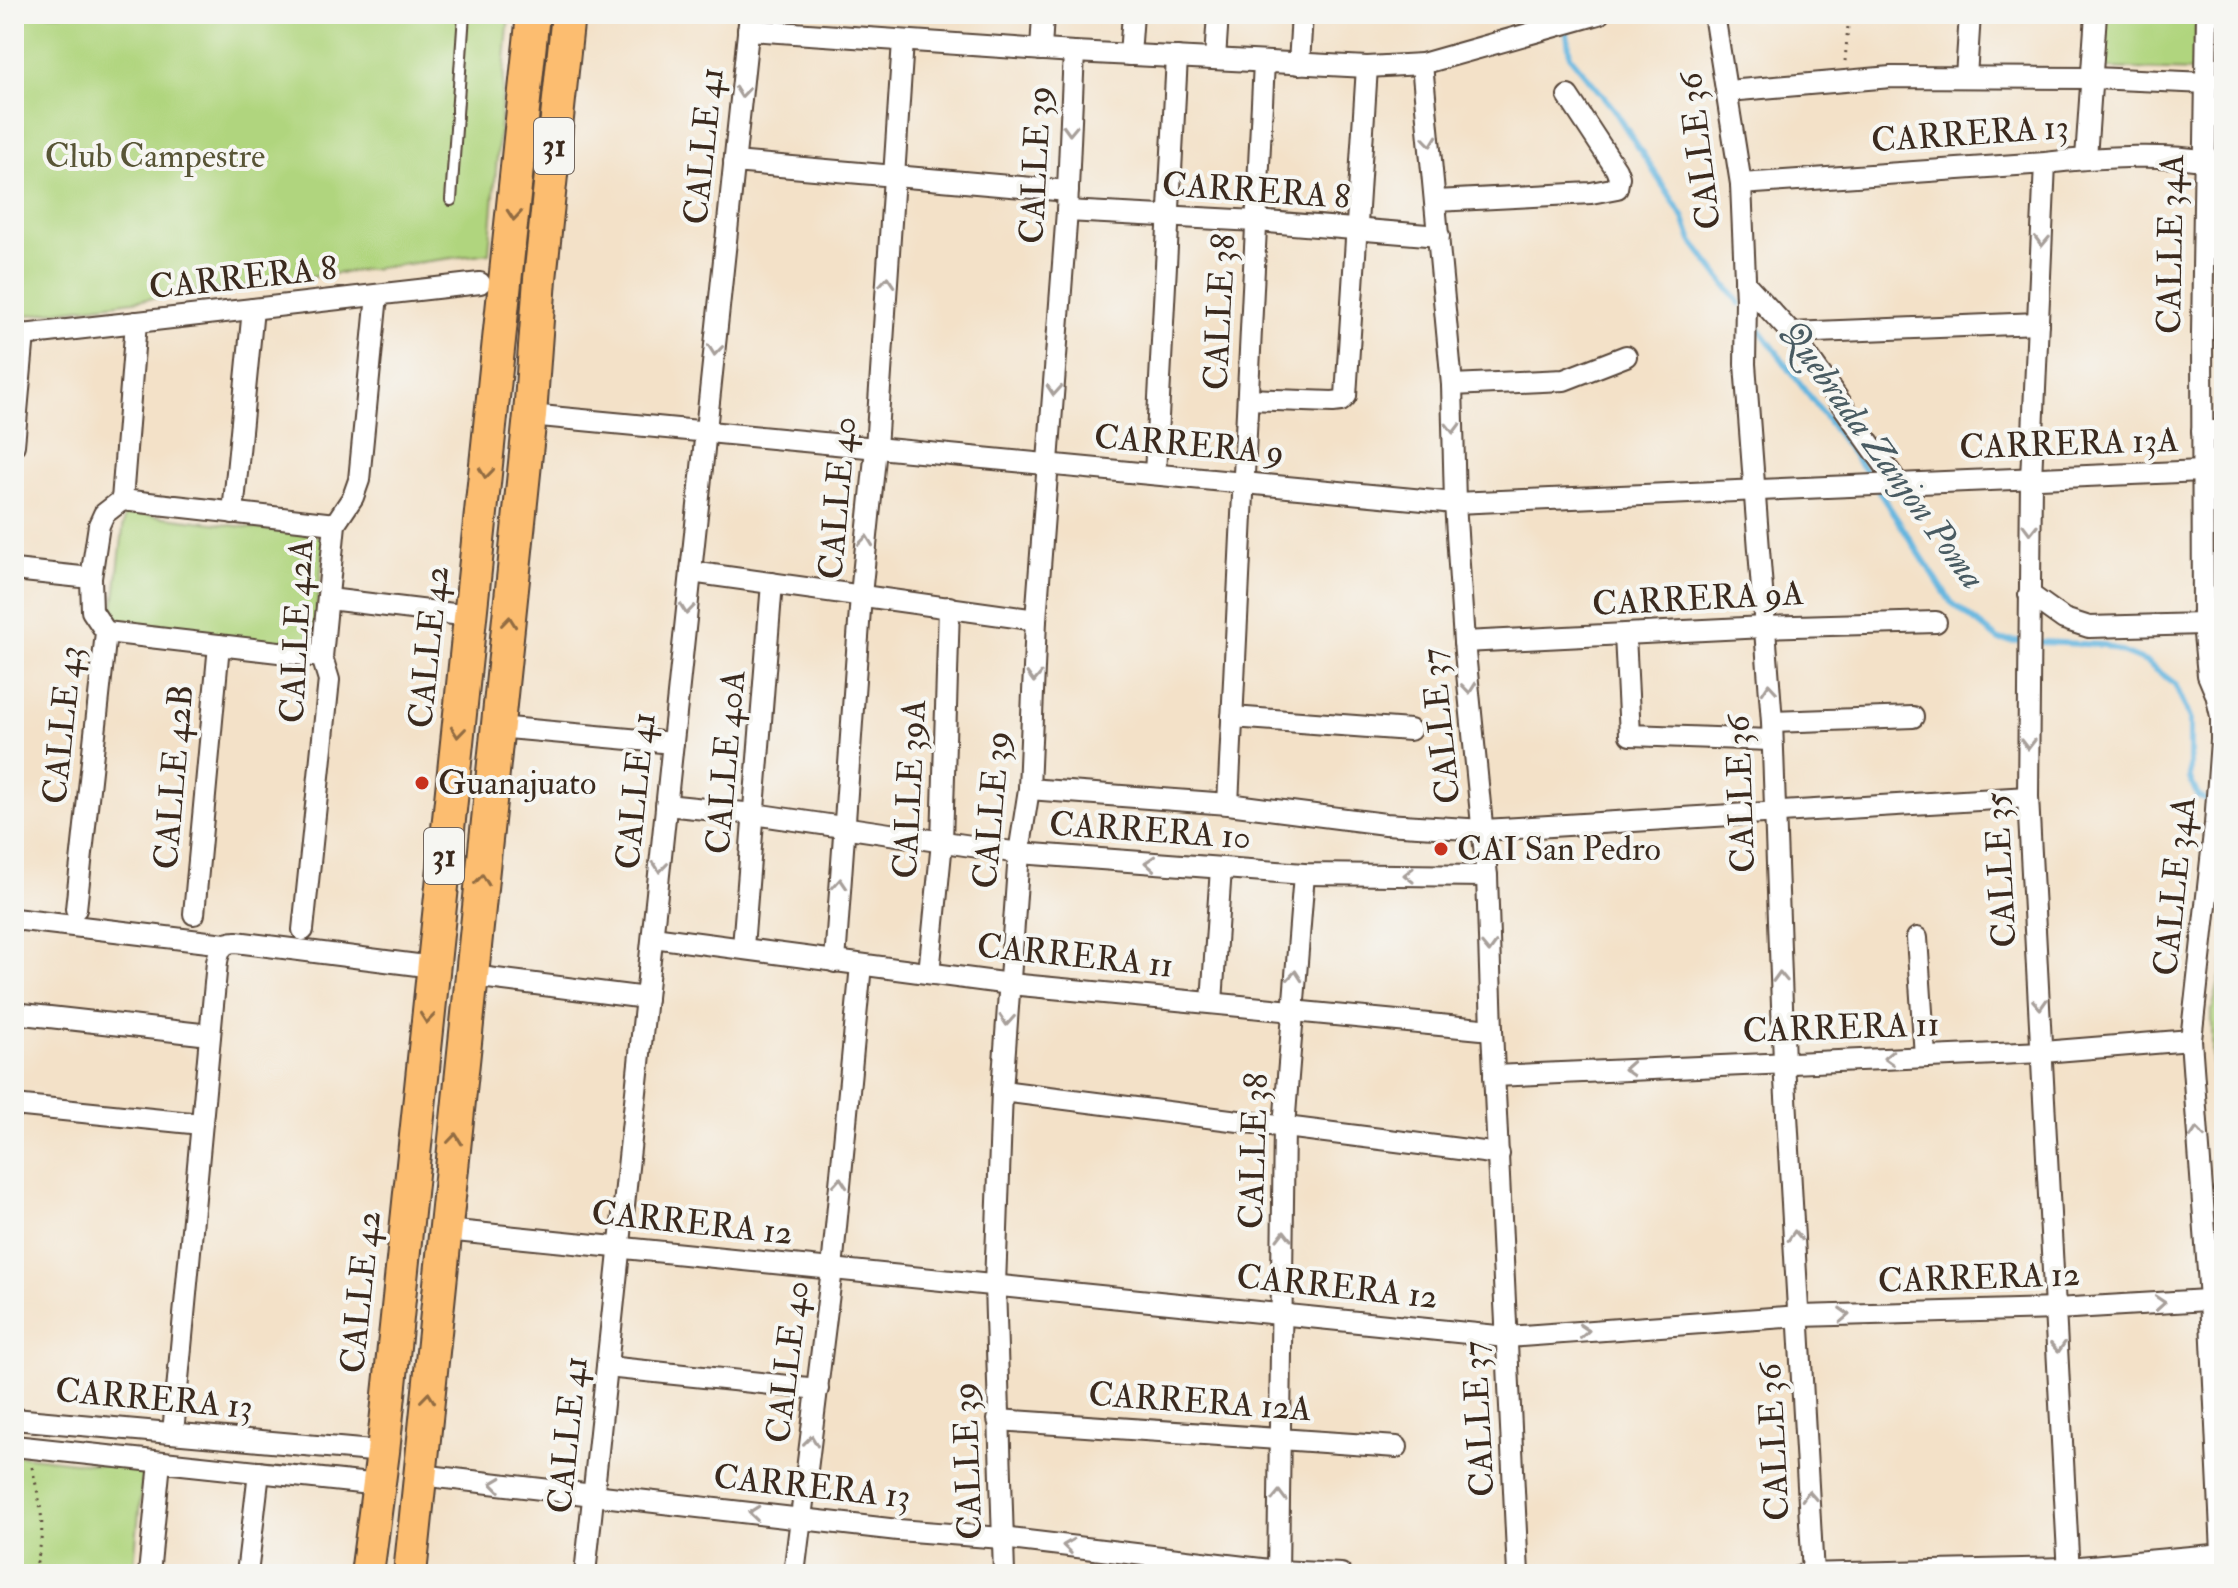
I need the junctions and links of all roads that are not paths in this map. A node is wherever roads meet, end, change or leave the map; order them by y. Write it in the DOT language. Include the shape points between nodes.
graph roads {
  1 [pos="464,14"];
  2 [pos="533,14"];
  3 [pos="568,14"];
  4 [pos="1043,14"];
  5 [pos="1133,14"];
  6 [pos="1218,14"];
  7 [pos="1302,14"];
  8 [pos="1599,14"];
  9 [pos="1714,14"];
  10 [pos="1970,14"];
  11 [pos="2096,14"];
  12 [pos="2207,14"];
  13 [pos="749,22"];
  14 [pos="903,41"];
  15 [pos="1041,50"];
  16 [pos="1074,52"];
  17 [pos="1130,55"];
  18 [pos="1177,57"];
  19 [pos="1215,59"];
  20 [pos="1264,62"];
  21 [pos="1299,64"];
  22 [pos="1422,64"];
  23 [pos="1367,67"];
  24 [pos="1966,77"];
  25 [pos="2093,78"];
  26 [pos="2207,83"];
  27 [pos="1728,91"];
  28 [pos="1568,96"];
  29 [pos="2086,158"];
  30 [pos="2214,161"];
  31 [pos="734,162"];
  32 [pos="2045,163"];
  33 [pos="894,175"];
  34 [pos="1741,184"];
  35 [pos="451,200"];
  36 [pos="1068,201"];
  37 [pos="1436,201"];
  38 [pos="1169,217"];
  39 [pos="1256,221"];
  40 [pos="1359,230"];
  41 [pos="1439,236"];
  42 [pos="480,283"];
  43 [pos="1746,292"];
  44 [pos="377,295"];
  45 [pos="253,309"];
  46 [pos="136,322"];
  47 [pos="2038,323"];
  48 [pos="1791,333"];
  49 [pos="19,335"];
  50 [pos="1626,356"];
  51 [pos="1452,385"];
  52 [pos="1248,399"];
  53 [pos="530,415"];
  54 [pos="2202,431"];
  55 [pos="2224,431"];
  56 [pos="706,432"];
  57 [pos="14,445"];
  58 [pos="876,448"];
  59 [pos="1049,464"];
  60 [pos="2202,471"];
  61 [pos="1155,474"];
  62 [pos="2031,479"];
  63 [pos="1890,482"];
  64 [pos="1244,483"];
  65 [pos="1843,486"];
  66 [pos="1755,490"];
  67 [pos="122,500"];
  68 [pos="1455,503"];
  69 [pos="233,513"];
  70 [pos="335,524"];
  71 [pos="14,570"];
  72 [pos="691,572"];
  73 [pos="91,578"];
  74 [pos="772,583"];
  75 [pos="2029,594"];
  76 [pos="861,595"];
  77 [pos="329,599"];
  78 [pos="949,607"];
  79 [pos="470,616"];
  80 [pos="1036,620"];
  81 [pos="1936,622"];
  82 [pos="2203,624"];
  83 [pos="1764,627"];
  84 [pos="106,632"];
  85 [pos="1625,635"];
  86 [pos="1464,642"];
  87 [pos="219,645"];
  88 [pos="322,657"];
  89 [pos="2220,695"];
  90 [pos="1232,717"];
  91 [pos="1913,717"];
  92 [pos="498,727"];
  93 [pos="1410,730"];
  94 [pos="1771,731"];
  95 [pos="673,743"];
  96 [pos="1029,789"];
  97 [pos="2028,797"];
  98 [pos="1228,804"];
  99 [pos="666,805"];
  100 [pos="754,814"];
  101 [pos="1773,814"];
  102 [pos="844,827"];
  103 [pos="1484,830"];
  104 [pos="942,842"];
  105 [pos="1019,853"];
  106 [pos="1221,868"];
  107 [pos="1304,874"];
  108 [pos="1487,876"];
  109 [pos="76,909"];
  110 [pos="194,914"];
  111 [pos="14,919"];
  112 [pos="303,930"];
  113 [pos="653,937"];
  114 [pos="1917,938"];
  115 [pos="743,947"];
  116 [pos="221,953"];
  117 [pos="835,962"];
  118 [pos="861,965"];
  119 [pos="433,967"];
  120 [pos="929,973"];
  121 [pos="472,976"];
  122 [pos="1010,984"];
  123 [pos="646,998"];
  124 [pos="1212,1002"];
  125 [pos="1293,1009"];
  126 [pos="14,1013"];
  127 [pos="1492,1030"];
  128 [pos="210,1035"];
  129 [pos="2191,1040"];
  130 [pos="2043,1052"];
  131 [pos="1925,1056"];
  132 [pos="1784,1062"];
  133 [pos="1494,1076"];
  134 [pos="1002,1091"];
  135 [pos="14,1105"];
  136 [pos="201,1124"];
  137 [pos="1284,1127"];
  138 [pos="1499,1154"];
  139 [pos="446,1230"];
  140 [pos="620,1247"];
  141 [pos="832,1269"];
  142 [pos="995,1285"];
  143 [pos="2217,1299"];
  144 [pos="2056,1309"];
  145 [pos="1283,1314"];
  146 [pos="1800,1316"];
  147 [pos="1507,1337"];
  148 [pos="607,1367"];
  149 [pos="818,1389"];
  150 [pos="14,1419"];
  151 [pos="998,1420"];
  152 [pos="173,1433"];
  153 [pos="1280,1440"];
  154 [pos="21,1447"];
  155 [pos="1397,1447"];
  156 [pos="383,1452"];
  157 [pos="160,1462"];
  158 [pos="259,1472"];
  159 [pos="420,1475"];
  160 [pos="379,1485"];
  161 [pos="594,1495"];
  162 [pos="801,1519"];
  163 [pos="1002,1538"];
  164 [pos="2223,1561"];
  165 [pos="2069,1571"];
  166 [pos="1278,1573"];
  167 [pos="149,1574"];
  168 [pos="247,1574"];
  169 [pos="367,1574"];
  170 [pos="410,1574"];
  171 [pos="585,1574"];
  172 [pos="794,1574"];
  173 [pos="1004,1574"];
  174 [pos="1341,1574"];
  175 [pos="1518,1574"];
  176 [pos="1803,1574"];
  177 [pos="1813,1574"];
  1 -- 35 [label="lane"];
  2 -- 79 [label="main road, CALLE 42 / 31, one-way"];
  3 -- 53 [label="main road, 31"];
  4 -- 15 [label="street, CALLE 39"];
  5 -- 17 [label="street"];
  6 -- 19 [label="street"];
  7 -- 21 [label="street"];
  8 -- 22 [label="street"];
  9 -- 27 [label="street, CALLE 36"];
  10 -- 24 [label="street"];
  11 -- 25 [label="street"];
  12 -- 26 [label="street, CALLE 34A"];
  13 -- 14 [label="street"];
  13 -- 31 [label="street, CALLE 41, one-way"];
  14 -- 15 [label="street"];
  14 -- 33 [label="street, CALLE 40"];
  15 -- 16 [label="street"];
  16 -- 17 [label="street"];
  16 -- 36 [label="street, CALLE 39, one-way"];
  17 -- 18 [label="street"];
  18 -- 19 [label="street"];
  18 -- 38 [label="street"];
  19 -- 20 [label="street"];
  20 -- 21 [label="street"];
  20 -- 39 [label="street, CALLE 38"];
  21 -- 23 [label="street"];
  22 -- 23 [label="street"];
  22 -- 37 [label="street, CALLE 37, one-way"];
  23 -- 40 [label="street"];
  24 -- 25 [label="street"];
  24 -- 27 [label="street"];
  25 -- 26 [label="street"];
  25 -- 29 [label="street"];
  26 -- 30 [label="street, CALLE 34A"];
  27 -- 34 [label="street, CALLE 36"];
  28 -- 37 [label="street" via="1616,169 1617,188"];
  29 -- 30 [label="street, CARRERA 13"];
  29 -- 32 [label="street, CARRERA 13"];
  30 -- 54 [label="street, CALLE 34A"];
  31 -- 33 [label="street, CARRERA 8"];
  31 -- 56 [label="street, CALLE 41, one-way"];
  32 -- 34 [label="street, CARRERA 13"];
  32 -- 47 [label="street, CALLE 35, one-way"];
  33 -- 36 [label="street, CARRERA 8"];
  58 -- 33 [label="street, CALLE 40, one-way"];
  34 -- 43 [label="street, CALLE 36"];
  36 -- 38 [label="street, CARRERA 8"];
  36 -- 59 [label="street, CALLE 39, one-way"];
  37 -- 41 [label="street, CALLE 37"];
  38 -- 39 [label="street, CARRERA 8"];
  38 -- 61 [label="street"];
  39 -- 40 [label="street, CARRERA 8"];
  39 -- 52 [label="street, CALLE 38"];
  40 -- 41 [label="street, CARRERA 8"];
  40 -- 52 [label="street" via="1346,396 1333,402"];
  41 -- 51 [label="street, CALLE 37"];
  42 -- 44 [label="street, CARRERA 8"];
  43 -- 48 [label="street"];
  43 -- 66 [label="street, CALLE 36" via="1745,364"];
  44 -- 45 [label="street, CARRERA 8"];
  44 -- 70 [label="street, CALLE 42A" via="359,480"];
  45 -- 46 [label="street, CARRERA 8"];
  45 -- 69 [label="street"];
  46 -- 49 [label="street, CARRERA 8"];
  46 -- 67 [label="street"];
  47 -- 48 [label="street"];
  47 -- 62 [label="street, CALLE 35"];
  48 -- 63 [label="street"];
  49 -- 57 [label="street"];
  50 -- 51 [label="street" via="1564,380"];
  51 -- 68 [label="street, CALLE 37, one-way"];
  52 -- 64 [label="street, CALLE 38"];
  53 -- 56 [label="street, CARRERA 9"];
  92 -- 53 [label="main road, 31, one-way"];
  54 -- 55 [label="street"];
  54 -- 60 [label="street, CALLE 34A"];
  56 -- 58 [label="street, CARRERA 9"];
  56 -- 72 [label="street, CALLE 41"];
  58 -- 59 [label="street, CARRERA 9"];
  76 -- 58 [label="street, CALLE 40, one-way"];
  59 -- 61 [label="street, CARRERA 9"];
  59 -- 80 [label="street, CALLE 39"];
  60 -- 62 [label="street, CARRERA 13A"];
  60 -- 82 [label="street, CALLE 34A"];
  61 -- 64 [label="street, CARRERA 9"];
  62 -- 63 [label="street, CARRERA 13A"];
  62 -- 75 [label="street, CALLE 35, one-way"];
  63 -- 65 [label="street, CARRERA 13A"];
  64 -- 68 [label="street, CARRERA 9"];
  64 -- 90 [label="street, CALLE 38"];
  65 -- 66 [label="street, CARRERA 9"];
  66 -- 68 [label="street, CARRERA 9"];
  66 -- 83 [label="street, CALLE 36"];
  67 -- 69 [label="street"];
  67 -- 73 [label="street, CALLE 43" via="99,525"];
  68 -- 86 [label="street, CALLE 37"];
  69 -- 70 [label="street"];
  70 -- 77 [label="street, CALLE 42A"];
  71 -- 73 [label="street"];
  72 -- 74 [label="street"];
  72 -- 95 [label="street, CALLE 41, one-way"];
  73 -- 84 [label="street, CALLE 43" via="92,611"];
  74 -- 76 [label="street"];
  74 -- 100 [label="street, CALLE 40A"];
  75 -- 82 [label="street" via="2064,619 2089,627"];
  75 -- 97 [label="street, CALLE 35, one-way"];
  76 -- 78 [label="street"];
  76 -- 102 [label="street, CALLE 40"];
  77 -- 79 [label="street"];
  77 -- 88 [label="street, CALLE 42A"];
  78 -- 80 [label="street"];
  78 -- 104 [label="street, CALLE 39A"];
  79 -- 119 [label="main road, CALLE 42 / 31, one-way"];
  80 -- 96 [label="street, CALLE 39, one-way"];
  81 -- 83 [label="street, CARRERA 9A"];
  82 -- 89 [label="street, CALLE 34A" via="2208,675"];
  83 -- 85 [label="street, CARRERA 9A"];
  94 -- 83 [label="street, CALLE 36, one-way"];
  84 -- 87 [label="street"];
  84 -- 109 [label="street, CALLE 43"];
  85 -- 86 [label="street, CARRERA 9A"];
  85 -- 94 [label="street" via="1630,735"];
  86 -- 103 [label="street, CALLE 37, one-way"];
  87 -- 88 [label="street"];
  87 -- 110 [label="street, CALLE 42B"];
  88 -- 112 [label="street, CALLE 42A" via="329,680"];
  89 -- 129 [label="street, CALLE 34A" via="2215,824"];
  90 -- 93 [label="street"];
  90 -- 98 [label="street, CALLE 38"];
  91 -- 94 [label="street"];
  92 -- 95 [label="street"];
  121 -- 92 [label="main road, 31, one-way"];
  94 -- 101 [label="street, CALLE 36"];
  95 -- 99 [label="street, CALLE 41"];
  96 -- 98 [label="street"];
  96 -- 105 [label="street, CALLE 39"];
  97 -- 101 [label="street"];
  97 -- 130 [label="street, CALLE 35, one-way"];
  98 -- 103 [label="street" via="1385,824"];
  99 -- 100 [label="street, CARRERA 10"];
  99 -- 113 [label="street, CALLE 41, one-way"];
  100 -- 102 [label="street, CARRERA 10"];
  100 -- 115 [label="street, CALLE 40A"];
  101 -- 103 [label="street"];
  132 -- 101 [label="street, CALLE 36, one-way"];
  102 -- 104 [label="street, CARRERA 10"];
  117 -- 102 [label="street, CALLE 40, one-way"];
  103 -- 108 [label="street, CALLE 37"];
  104 -- 105 [label="street, CARRERA 10"];
  104 -- 120 [label="street, CALLE 39A"];
  106 -- 105 [label="street, CARRERA 10, one-way"];
  105 -- 122 [label="street, CALLE 39"];
  106 -- 107 [label="street, CARRERA 10"];
  106 -- 124 [label="street"];
  108 -- 107 [label="street, CARRERA 10, one-way"];
  125 -- 107 [label="street, CALLE 38, one-way"];
  108 -- 127 [label="street, CALLE 37, one-way"];
  111 -- 116 [label="street"];
  113 -- 115 [label="street, CARRERA 11"];
  113 -- 123 [label="street, CALLE 41"];
  114 -- 131 [label="street"];
  115 -- 117 [label="street, CARRERA 11"];
  116 -- 119 [label="street" via="236,942"];
  116 -- 128 [label="street"];
  117 -- 118 [label="street, CARRERA 11"];
  118 -- 120 [label="street, CARRERA 11"];
  141 -- 118 [label="street, CALLE 40, one-way"];
  119 -- 156 [label="main road, CALLE 42 / 31, one-way"];
  120 -- 122 [label="street, CARRERA 11"];
  121 -- 123 [label="street"];
  139 -- 121 [label="main road, 31, one-way"];
  122 -- 124 [label="street, CARRERA 11"];
  122 -- 134 [label="street, CALLE 39, one-way"];
  123 -- 140 [label="street, CALLE 41"];
  124 -- 125 [label="street, CARRERA 11"];
  125 -- 127 [label="street, CARRERA 11"];
  125 -- 137 [label="street, CALLE 38"];
  126 -- 128 [label="street"];
  127 -- 133 [label="street, CALLE 37"];
  128 -- 136 [label="street"];
  129 -- 130 [label="street, CARRERA 11"];
  143 -- 129 [label="street, CALLE 34A, one-way"];
  130 -- 131 [label="street, CARRERA 11"];
  130 -- 144 [label="street, CALLE 35"];
  131 -- 132 [label="street, CARRERA 11, one-way"];
  132 -- 133 [label="street, CARRERA 11, one-way"];
  146 -- 132 [label="street, CALLE 36, one-way"];
  133 -- 138 [label="street, CALLE 37"];
  134 -- 137 [label="street"];
  134 -- 142 [label="street, CALLE 39"];
  135 -- 136 [label="street"];
  136 -- 152 [label="street"];
  137 -- 138 [label="street"];
  145 -- 137 [label="street, CALLE 38, one-way"];
  138 -- 147 [label="street, CALLE 37"];
  139 -- 140 [label="street, CARRERA 12"];
  159 -- 139 [label="main road, 31, one-way"];
  140 -- 141 [label="street, CARRERA 12"];
  140 -- 148 [label="street, CALLE 41"];
  141 -- 142 [label="street, CARRERA 12"];
  141 -- 149 [label="street, CALLE 40"];
  142 -- 145 [label="street, CARRERA 12"];
  142 -- 151 [label="street, CALLE 39"];
  144 -- 143 [label="street, CARRERA 12, one-way"];
  143 -- 164 [label="street, CALLE 34A"];
  146 -- 144 [label="street, CARRERA 12, one-way"];
  144 -- 165 [label="street, CALLE 35, one-way"];
  145 -- 147 [label="street, CARRERA 12"];
  145 -- 153 [label="street, CALLE 38"];
  147 -- 146 [label="street, CARRERA 12, one-way"];
  177 -- 146 [label="street, CALLE 36, one-way"];
  147 -- 175 [label="street, CALLE 37"];
  148 -- 149 [label="street"];
  148 -- 161 [label="street, CALLE 41"];
  162 -- 149 [label="street, CALLE 40, one-way"];
  150 -- 152 [label="street, CARRERA 13"];
  151 -- 153 [label="street, CARRERA 12A"];
  151 -- 163 [label="street, CALLE 39"];
  152 -- 156 [label="street, CARRERA 13"];
  153 -- 155 [label="street, CARRERA 12A"];
  166 -- 153 [label="street, CALLE 38, one-way"];
  154 -- 157 [label="street, CARRERA 13"];
  156 -- 160 [label="main road, CALLE 42 / 31"];
  157 -- 158 [label="street, CARRERA 13"];
  157 -- 167 [label="street"];
  158 -- 160 [label="street, CARRERA 13"];
  158 -- 168 [label="street"];
  161 -- 159 [label="street, CARRERA 13, one-way"];
  159 -- 170 [label="main road, 31"];
  160 -- 169 [label="main road, CALLE 42 / 31"];
  162 -- 161 [label="street, CARRERA 13, one-way"];
  161 -- 171 [label="street, CALLE 41"];
  162 -- 163 [label="street, CARRERA 13"];
  162 -- 172 [label="street, CALLE 40"];
  166 -- 163 [label="street, CARRERA 13, one-way"];
  163 -- 173 [label="street, CALLE 39"];
  164 -- 165 [label="street"];
  165 -- 177 [label="street"];
  166 -- 174 [label="street, CARRERA 13"];
  176 -- 177 [label="street"];
}
